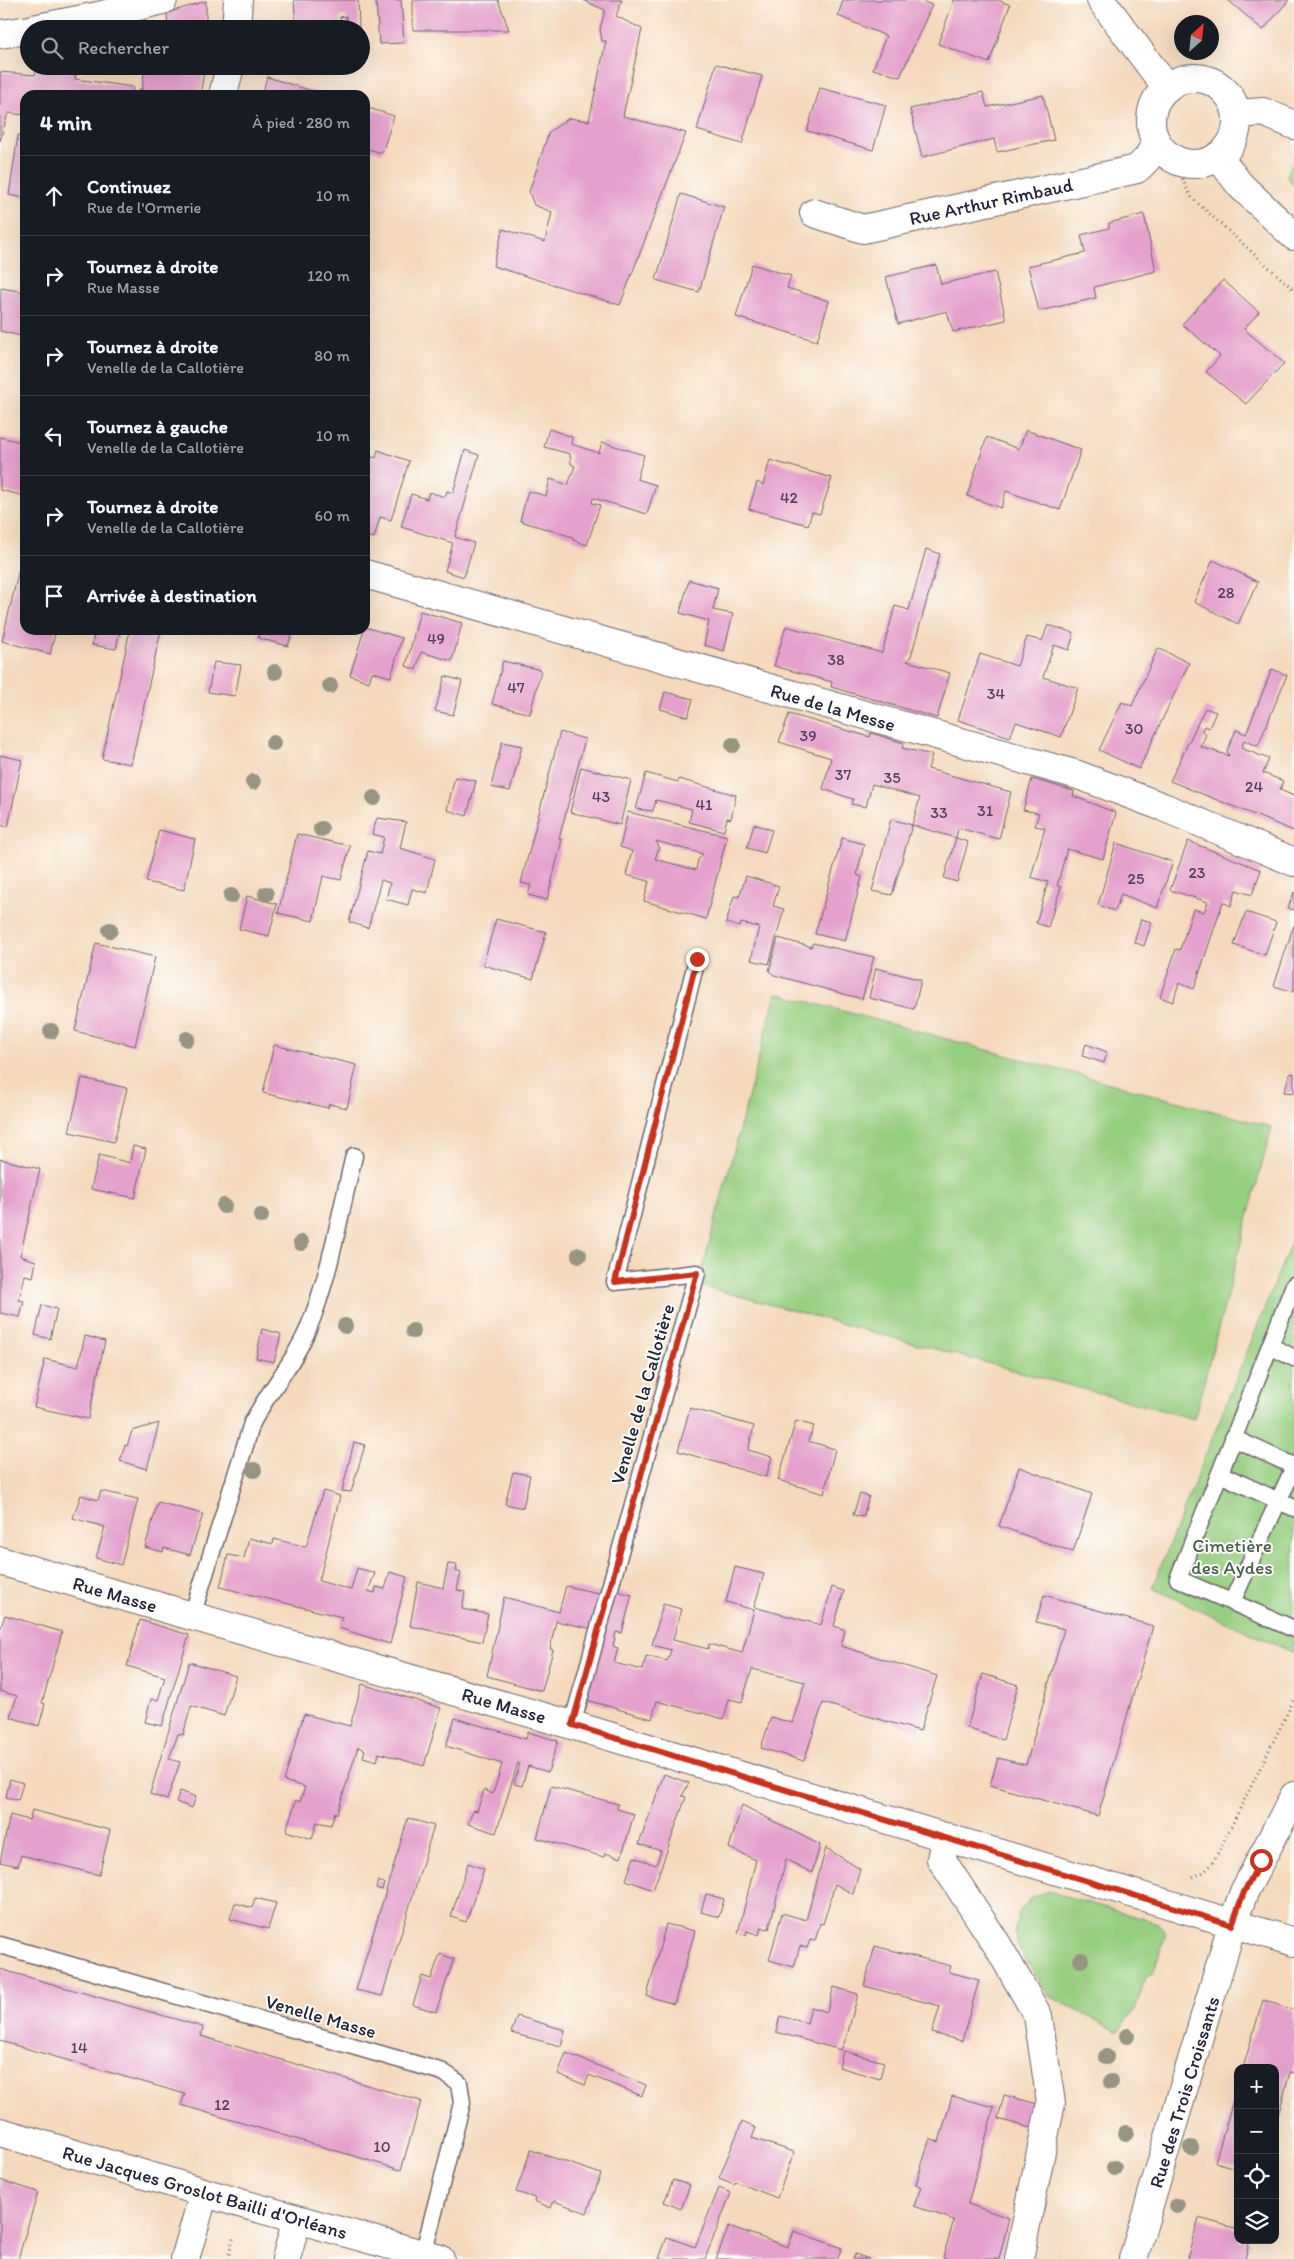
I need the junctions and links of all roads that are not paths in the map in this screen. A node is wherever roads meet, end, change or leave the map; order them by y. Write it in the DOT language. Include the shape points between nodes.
graph roads {
  1 [pos="163,0"];
  2 [pos="238,0"];
  3 [pos="1101,0"];
  4 [pos="78,20"];
  5 [pos="237,20"];
  6 [pos="20,31"];
  7 [pos="0,34"];
  8 [pos="228,75"];
  9 [pos="1167,88"];
  10 [pos="224,90"];
  11 [pos="1238,114"];
  12 [pos="1294,125"];
  13 [pos="1157,142"];
  14 [pos="1218,156"];
  15 [pos="814,213"];
  16 [pos="1294,236"];
  17 [pos="370,575"];
  18 [pos="1294,862"];
  19 [pos="697,959"];
  20 [pos="354,1156"];
  21 [pos="1294,1285"];
  22 [pos="1270,1346"];
  23 [pos="1294,1358"];
  24 [pos="1233,1438"];
  25 [pos="1294,1466"];
  26 [pos="1220,1474"];
  27 [pos="1278,1501"];
  28 [pos="1294,1508"];
  29 [pos="0,1561"];
  30 [pos="1232,1602"];
  31 [pos="192,1616"];
  32 [pos="1294,1630"];
  33 [pos="572,1725"];
  34 [pos="1294,1796"];
  35 [pos="946,1837"];
  36 [pos="1232,1925"];
  37 [pos="1294,1942"];
  38 [pos="0,1945"];
  39 [pos="0,2132"];
  40 [pos="204,2193"];
  41 [pos="297,2220"];
  42 [pos="431,2257"];
  43 [pos="185,2259"];
  44 [pos="286,2259"];
  45 [pos="1019,2259"];
  46 [pos="1134,2259"];
  1 -- 4 [label="street"];
  2 -- 5 [label="street"];
  3 -- 9 [label="street"];
  6 -- 7 [label="street"];
  8 -- 10 [label="street"];
  9 -- 11 [label="street" via="1178,81 1204,79 1226,92"];
  9 -- 13 [label="street" via="1153,108 1152,132"];
  11 -- 12 [label="street" via="1262,112"];
  11 -- 14 [label="street" via="1233,139"];
  13 -- 14 [label="street" via="1180,161 1193,164"];
  13 -- 15 [label="street, Rue Arthur Rimbaud" via="1137,169 864,229"];
  14 -- 16 [label="street" via="1240,185"];
  17 -- 18 [label="street, Rue de la Messe" via="1078,775"];
  19 -- 33 [label="lane, Venelle de la Callotière" via="615,1282 697,1273"];
  20 -- 31 [label="lane" via="319,1300 295,1356 252,1423"];
  21 -- 22 [label="lane"];
  22 -- 23 [label="lane"];
  22 -- 24 [label="lane"];
  24 -- 25 [label="lane"];
  24 -- 26 [label="lane"];
  25 -- 27 [label="lane"];
  26 -- 27 [label="lane"];
  26 -- 30 [label="lane" via="1178,1579"];
  27 -- 28 [label="lane"];
  27 -- 30 [label="lane"];
  29 -- 31 [label="street, Rue Masse"];
  30 -- 32 [label="lane"];
  31 -- 33 [label="street, Rue Masse"];
  33 -- 35 [label="street, Rue Masse"];
  34 -- 36 [label="street, Rue des Trois Croissants" via="1244,1892"];
  35 -- 36 [label="street, Rue Masse"];
  35 -- 45 [label="street" via="940,1859 998,1946 1038,2016 1051,2103"];
  36 -- 37 [label="street, Rue Masse"];
  36 -- 46 [label="street, Rue des Trois Croissants"];
  38 -- 42 [label="lane, Venelle Masse" via="443,2072 459,2083 462,2103"];
  39 -- 40 [label="street, Rue Jacques Groslot Bailli d'Orléans"];
  40 -- 41 [label="street, Rue Jacques Groslot Bailli d'Orléans"];
  40 -- 43 [label="street"];
  41 -- 42 [label="street, Rue Jacques Groslot Bailli d'Orléans"];
  41 -- 44 [label="street"];
}
